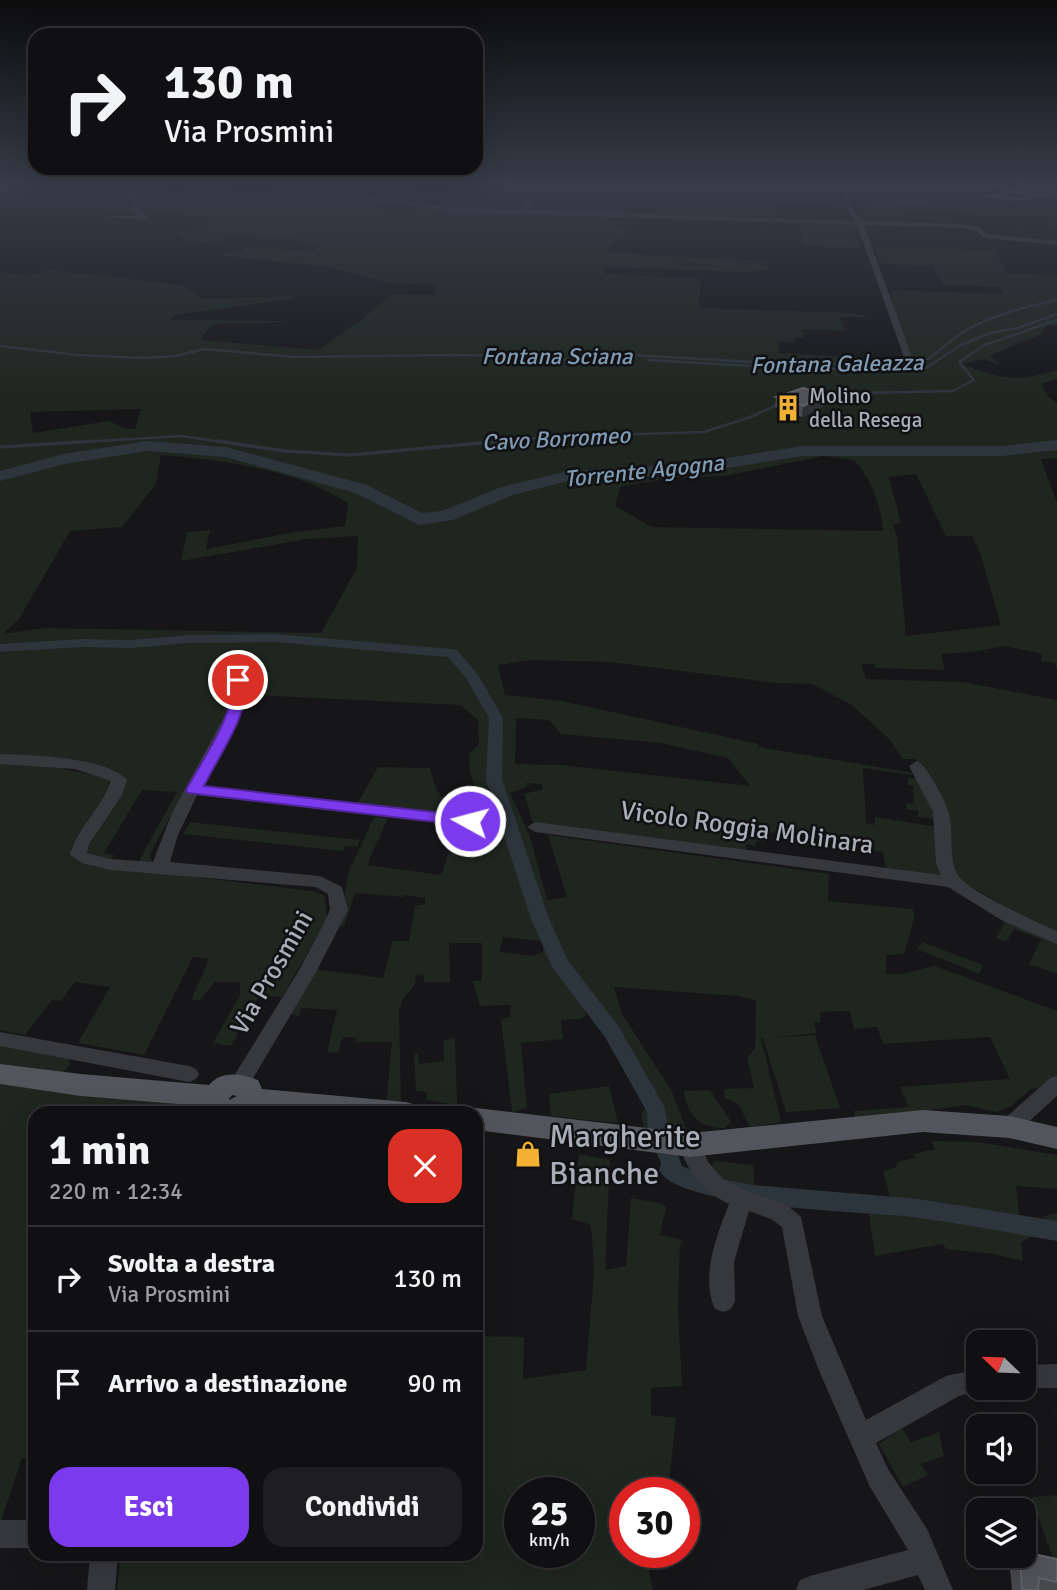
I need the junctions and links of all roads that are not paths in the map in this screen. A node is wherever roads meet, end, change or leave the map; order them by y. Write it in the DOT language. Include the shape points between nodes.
graph roads {
  1 [pos="873,258"];
  2 [pos="909,360"];
  3 [pos="238,680"];
  4 [pos="0,759"];
  5 [pos="918,766"];
  6 [pos="194,790"];
  7 [pos="470,821"];
  8 [pos="535,827"];
  9 [pos="167,868"];
  10 [pos="953,882"];
  11 [pos="1057,938"];
  12 [pos="0,1039"];
  13 [pos="82,1055"];
  14 [pos="0,1074"];
  15 [pos="189,1074"];
  16 [pos="1057,1084"];
  17 [pos="81,1085"];
  18 [pos="232,1101"];
  19 [pos="305,1106"];
  20 [pos="483,1120"];
  21 [pos="1009,1127"];
  22 [pos="1057,1138"];
  23 [pos="674,1144"];
  24 [pos="737,1197"];
  25 [pos="723,1301"];
  26 [pos="1057,1376"];
  27 [pos="1036,1377"];
  28 [pos="966,1383"];
  29 [pos="861,1437"];
  30 [pos="0,1534"];
  31 [pos="28,1534"];
  32 [pos="926,1559"];
  33 [pos="103,1561"];
  34 [pos="101,1590"];
  35 [pos="810,1590"];
  36 [pos="939,1590"];
  1 -- 2 [label="street"];
  3 -- 6 [label="street" via="241,692 236,708"];
  4 -- 9 [label="street, Via Prosmini" via="93,769 116,778 118,787 80,844 78,855 107,863"];
  5 -- 10 [label="street" via="941,812 944,863"];
  6 -- 7 [label="street"];
  6 -- 9 [label="street" via="161,858"];
  8 -- 10 [label="street, Vicolo Roggia Molinara"];
  9 -- 18 [label="street, Via Prosmini" via="320,882 336,891 339,910 331,927"];
  10 -- 11 [label="street"];
  12 -- 13 [label="street"];
  13 -- 15 [label="street"];
  13 -- 17 [label="street" via="86,1063"];
  14 -- 17 [label="main road"];
  16 -- 21 [label="street"];
  17 -- 18 [label="main road"];
  18 -- 19 [label="main road"];
  20 -- 23 [label="main road"];
  21 -- 22 [label="main road"];
  21 -- 23 [label="main road" via="923,1121"];
  23 -- 24 [label="street" via="694,1160 706,1180"];
  24 -- 25 [label="street" via="719,1278"];
  24 -- 29 [label="street" via="786,1213 793,1224 810,1316"];
  26 -- 27 [label="street"];
  28 -- 29 [label="street"];
  29 -- 32 [label="street"];
  30 -- 31 [label="street"];
  32 -- 35 [label="street"];
  32 -- 36 [label="street"];
  33 -- 34 [label="street"];
}
